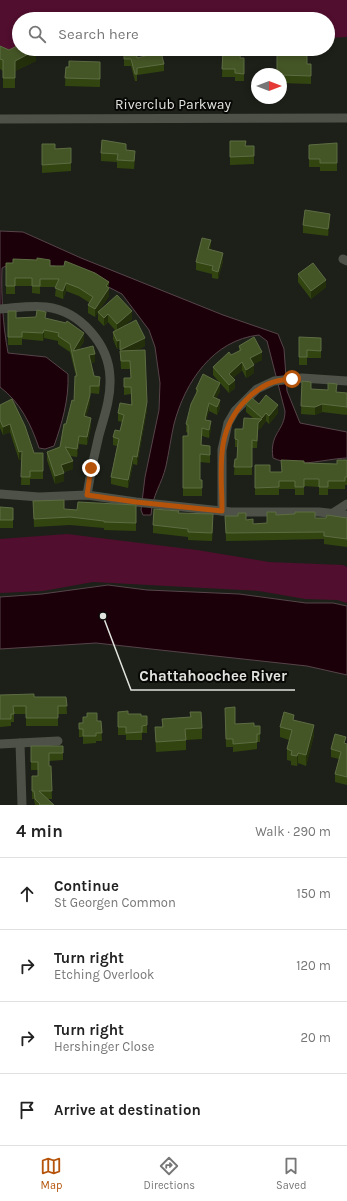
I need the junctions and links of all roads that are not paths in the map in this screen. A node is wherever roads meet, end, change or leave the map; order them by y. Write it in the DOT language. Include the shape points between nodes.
graph roads {
  1 [pos="347,118"];
  2 [pos="0,119"];
  3 [pos="3,309"];
  4 [pos="347,381"];
  5 [pos="0,494"];
  6 [pos="87,495"];
  7 [pos="347,504"];
  8 [pos="222,511"];
  9 [pos="333,513"];
  10 [pos="347,515"];
  11 [pos="58,741"];
  12 [pos="20,743"];
  13 [pos="0,744"];
  14 [pos="22,805"];
  1 -- 2 [label="street, Riverclub Parkway"];
  3 -- 6 [label="street" via="34,306 62,311 88,327 106,358 110,378 108,402 91,468"];
  4 -- 8 [label="street" via="274,381 257,389 235,411 228,423 222,450"];
  5 -- 6 [label="street" via="39,497"];
  6 -- 8 [label="street"];
  7 -- 9 [label="street"];
  8 -- 9 [label="street"];
  9 -- 10 [label="street"];
  11 -- 12 [label="street"];
  12 -- 13 [label="street"];
  12 -- 14 [label="street"];
}
